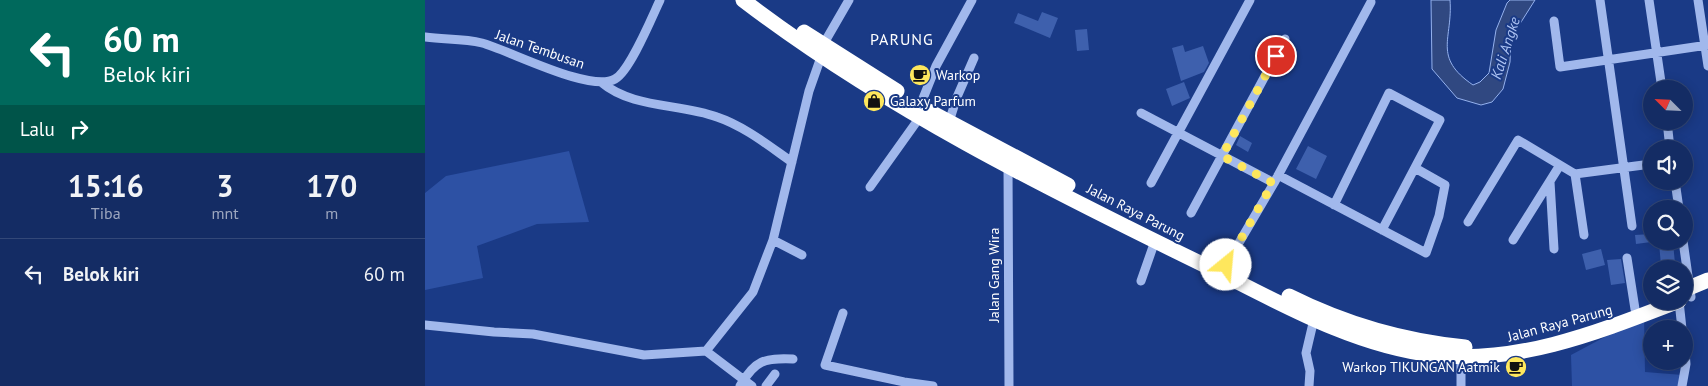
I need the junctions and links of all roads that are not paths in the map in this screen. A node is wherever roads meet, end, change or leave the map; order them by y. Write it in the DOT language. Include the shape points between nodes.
graph roads {
  1 [pos="660,0"];
  2 [pos="743,0"];
  3 [pos="758,0"];
  4 [pos="849,0"];
  5 [pos="972,0"];
  6 [pos="1250,0"];
  7 [pos="1599,0"];
  8 [pos="1649,0"];
  9 [pos="1698,0"];
  10 [pos="1371,2"];
  11 [pos="1554,21"];
  12 [pos="425,37"];
  13 [pos="1285,39"];
  14 [pos="1707,45"];
  15 [pos="822,51"];
  16 [pos="1657,52"];
  17 [pos="974,58"];
  18 [pos="1608,60"];
  19 [pos="1708,66"];
  20 [pos="1661,80"];
  21 [pos="601,82"];
  22 [pos="920,112"];
  23 [pos="1141,113"];
  24 [pos="949,122"];
  25 [pos="1178,133"];
  26 [pos="1222,156"];
  27 [pos="1008,158"];
  28 [pos="792,162"];
  29 [pos="1560,165"];
  30 [pos="1643,165"];
  31 [pos="1415,168"];
  32 [pos="1624,168"];
  33 [pos="1575,174"];
  34 [pos="1276,179"];
  35 [pos="1549,181"];
  36 [pos="1151,183"];
  37 [pos="870,187"];
  38 [pos="1334,205"];
  39 [pos="1191,213"];
  40 [pos="1468,222"];
  41 [pos="1632,226"];
  42 [pos="1382,230"];
  43 [pos="1584,235"];
  44 [pos="773,240"];
  45 [pos="1513,240"];
  46 [pos="1155,241"];
  47 [pos="1555,249"];
  48 [pos="802,255"];
  49 [pos="1627,258"];
  50 [pos="1226,265"];
  51 [pos="1708,280"];
  52 [pos="1141,281"];
  53 [pos="1693,290"];
  54 [pos="1708,291"];
  55 [pos="1693,294"];
  56 [pos="1643,305"];
  57 [pos="1635,309"];
  58 [pos="1652,310"];
  59 [pos="843,313"];
  60 [pos="1314,319"];
  61 [pos="1340,324"];
  62 [pos="425,325"];
  63 [pos="706,351"];
  64 [pos="1461,357"];
  65 [pos="793,359"];
  66 [pos="1685,370"];
  67 [pos="775,374"];
  68 [pos="742,383"];
  69 [pos="903,384"];
  70 [pos="753,386"];
  71 [pos="766,386"];
  72 [pos="933,386"];
  73 [pos="1009,386"];
  74 [pos="1309,386"];
  75 [pos="1461,386"];
  76 [pos="1682,386"];
  1 -- 21 [label="street" via="623,72 616,79"];
  2 -- 15 [label="highway, Jalan Raya Parung"];
  3 -- 15 [label="highway, Jalan Raya Parung"];
  4 -- 15 [label="street"];
  5 -- 22 [label="street" via="936,66"];
  6 -- 25 [label="street"];
  7 -- 18 [label="street"];
  8 -- 16 [label="street"];
  9 -- 14 [label="street"];
  10 -- 34 [label="street"];
  11 -- 18 [label="street" via="1560,67"];
  12 -- 21 [label="street, Jalan Tembusan" via="482,43 575,78"];
  13 -- 26 [label="street"];
  14 -- 16 [label="street"];
  14 -- 19 [label="street"];
  15 -- 22 [label="highway, Jalan Raya Parung"];
  15 -- 28 [label="street"];
  16 -- 18 [label="street"];
  16 -- 20 [label="street"];
  17 -- 24 [label="street"];
  18 -- 32 [label="street"];
  21 -- 28 [label="street" via="631,98 717,117"];
  22 -- 24 [label="highway, Jalan Raya Parung"];
  22 -- 27 [label="highway, Jalan Raya Parung"];
  22 -- 37 [label="street"];
  23 -- 25 [label="street"];
  24 -- 27 [label="highway, Jalan Raya Parung"];
  25 -- 26 [label="street"];
  25 -- 36 [label="street"];
  26 -- 34 [label="street"];
  26 -- 39 [label="street"];
  27 -- 46 [label="highway, Jalan Raya Parung"];
  27 -- 50 [label="highway, Jalan Raya Parung"];
  27 -- 73 [label="street, Jalan Gang Wira"];
  28 -- 44 [label="street"];
  29 -- 33 [label="street"];
  29 -- 35 [label="street"];
  29 -- 40 [label="street" via="1518,140"];
  30 -- 32 [label="street"];
  31 -- 38 [label="street" via="1440,120 1389,93"];
  31 -- 42 [label="street"];
  31 -- 42 [label="street" via="1445,185 1439,216 1426,253"];
  32 -- 33 [label="street"];
  32 -- 41 [label="street"];
  33 -- 43 [label="street"];
  34 -- 38 [label="street"];
  34 -- 50 [label="street"];
  35 -- 45 [label="street"];
  35 -- 47 [label="street"];
  38 -- 42 [label="street"];
  44 -- 48 [label="street"];
  44 -- 63 [label="street" via="750,298"];
  46 -- 52 [label="street"];
  46 -- 60 [label="highway, Jalan Raya Parung"];
  49 -- 57 [label="street"];
  50 -- 61 [label="highway, Jalan Raya Parung"];
  51 -- 53 [label="highway, Jalan Raya Parung"];
  54 -- 55 [label="highway, Jalan Raya Parung"];
  56 -- 57 [label="highway, Jalan Raya Parung"];
  57 -- 61 [label="highway, Jalan Raya Parung" via="1531,342 1473,348 1412,341"];
  58 -- 64 [label="highway, Jalan Raya Parung" via="1623,323 1542,347 1493,356"];
  59 -- 69 [label="street" via="825,365"];
  60 -- 61 [label="highway, Jalan Raya Parung"];
  60 -- 74 [label="street" via="1306,353"];
  61 -- 64 [label="highway, Jalan Raya Parung" via="1408,351"];
  62 -- 63 [label="street" via="533,334 644,355"];
  63 -- 68 [label="street"];
  64 -- 75 [label="street"];
  65 -- 68 [label="street" via="761,361"];
  66 -- 76 [label="street"];
  67 -- 71 [label="street"];
  68 -- 70 [label="street"];
  69 -- 72 [label="street"];
}
